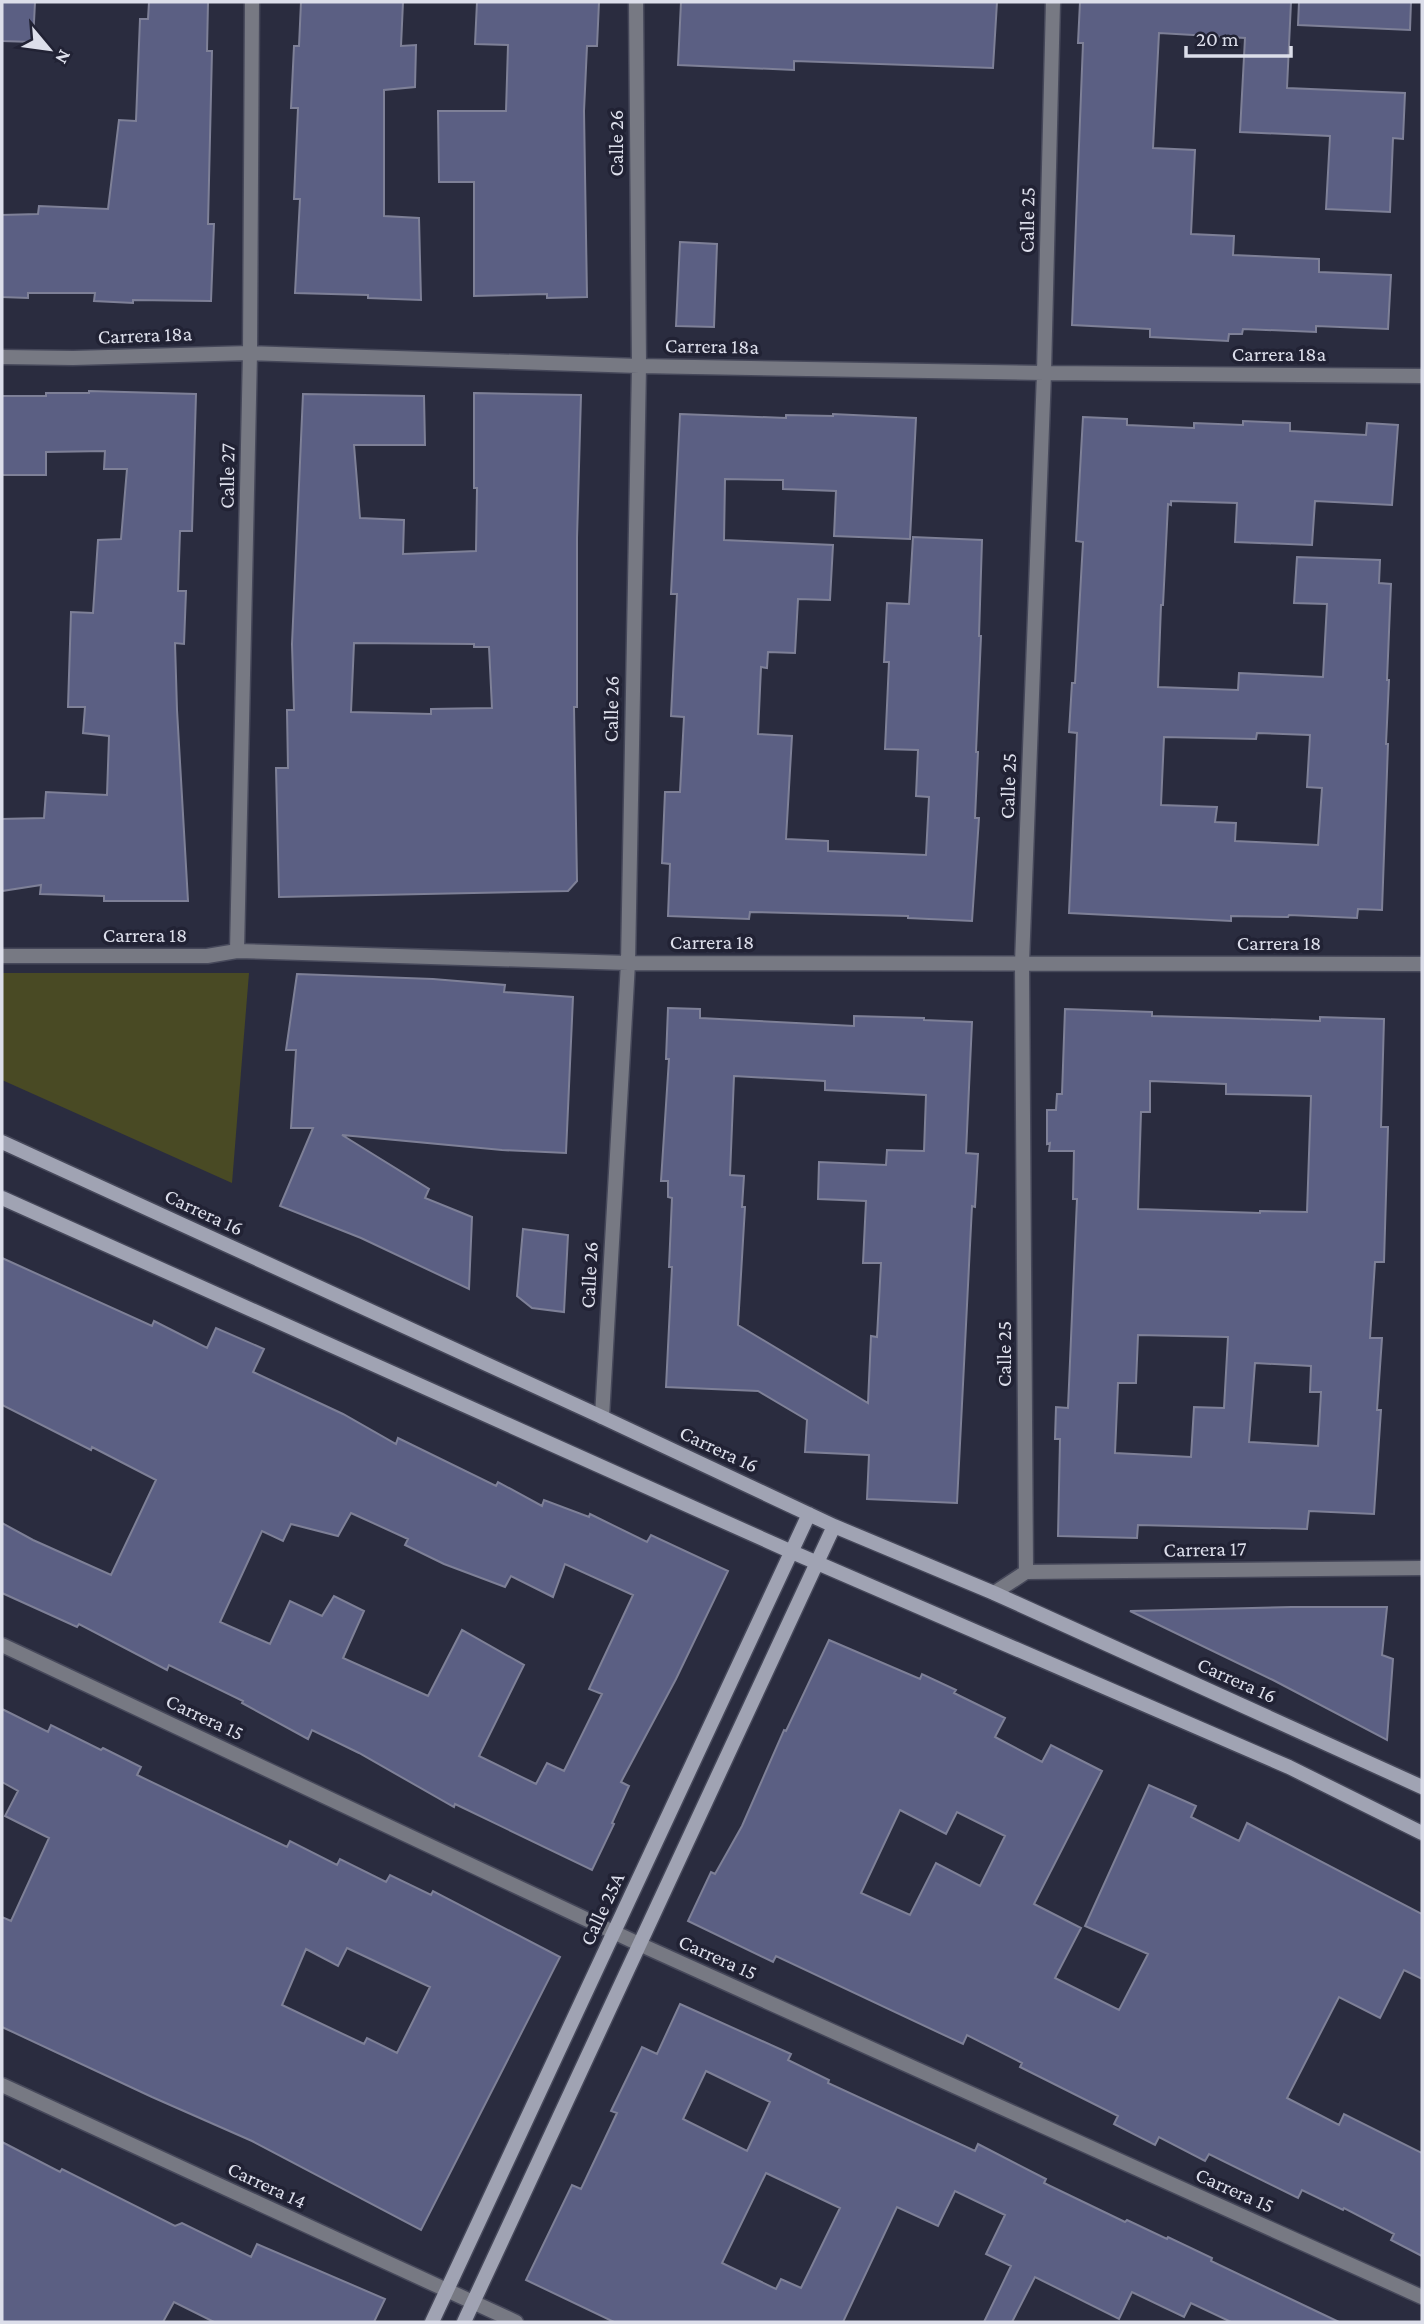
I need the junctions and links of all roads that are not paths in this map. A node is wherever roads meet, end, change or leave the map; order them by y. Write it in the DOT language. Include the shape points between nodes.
graph roads {
  1 [pos="252,2"];
  2 [pos="636,2"];
  3 [pos="1053,2"];
  4 [pos="250,353"];
  5 [pos="2,357"];
  6 [pos="639,366"];
  7 [pos="1044,373"];
  8 [pos="1422,376"];
  9 [pos="237,951"];
  10 [pos="2,956"];
  11 [pos="628,963"];
  12 [pos="1022,963"];
  13 [pos="1422,964"];
  14 [pos="2,1142"];
  15 [pos="2,1198"];
  16 [pos="602,1417"];
  17 [pos="810,1514"];
  18 [pos="834,1526"];
  19 [pos="792,1552"];
  20 [pos="817,1562"];
  21 [pos="1422,1567"];
  22 [pos="1026,1572"];
  23 [pos="994,1593"];
  24 [pos="2,1645"];
  25 [pos="1422,1787"];
  26 [pos="1422,1833"];
  27 [pos="614,1932"];
  28 [pos="639,1944"];
  29 [pos="2,2085"];
  30 [pos="446,2291"];
  31 [pos="1422,2297"];
  32 [pos="473,2303"];
  33 [pos="432,2322"];
  34 [pos="464,2322"];
  35 [pos="516,2322"];
  1 -- 4 [label="street, Calle 27"];
  2 -- 6 [label="street, Calle 26"];
  3 -- 7 [label="street, Calle 25"];
  4 -- 5 [label="street, Carrera 18a"];
  4 -- 6 [label="street, Carrera 18a"];
  4 -- 9 [label="street, Calle 27"];
  6 -- 7 [label="street, Carrera 18a"];
  6 -- 11 [label="street, Calle 26"];
  7 -- 8 [label="street, Carrera 18a"];
  7 -- 12 [label="street, Calle 25"];
  9 -- 10 [label="street, Carrera 18" via="207,956"];
  9 -- 11 [label="street, Carrera 18"];
  11 -- 12 [label="street, Carrera 18"];
  11 -- 16 [label="street, Calle 26"];
  12 -- 13 [label="street, Carrera 18"];
  12 -- 22 [label="street, Calle 25"];
  14 -- 16 [label="street, Carrera 16"];
  15 -- 19 [label="street"];
  16 -- 17 [label="street, Carrera 16"];
  17 -- 18 [label="street, Carrera 16"];
  17 -- 19 [label="street, Calle 25A"];
  18 -- 20 [label="street"];
  18 -- 23 [label="street, Carrera 16"];
  19 -- 20 [label="street"];
  19 -- 27 [label="street, Calle 25A"];
  20 -- 26 [label="street" via="1289,1767"];
  20 -- 28 [label="street"];
  21 -- 22 [label="street, Carrera 17"];
  22 -- 23 [label="street"];
  23 -- 25 [label="street, Carrera 16"];
  24 -- 27 [label="street, Carrera 15"];
  27 -- 28 [label="street, Carrera 15"];
  27 -- 30 [label="street, Calle 25A"];
  28 -- 31 [label="street, Carrera 15"];
  28 -- 32 [label="street"];
  29 -- 30 [label="street, Carrera 14"];
  30 -- 32 [label="street, Carrera 14"];
  30 -- 33 [label="street, Calle 25A"];
  32 -- 34 [label="street"];
  32 -- 35 [label="street, Carrera 14"];
}
